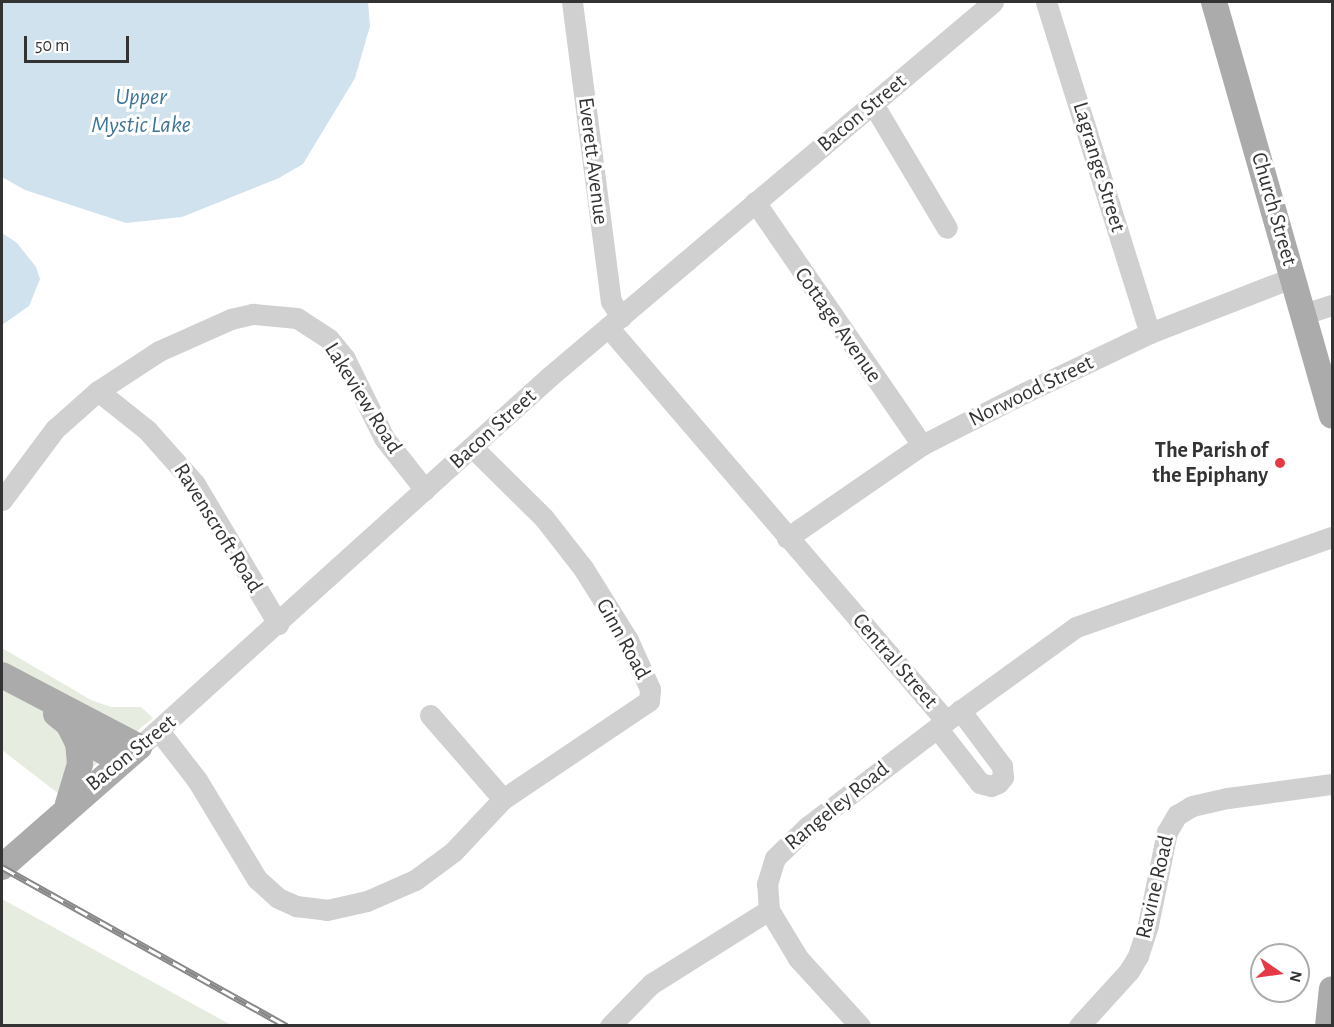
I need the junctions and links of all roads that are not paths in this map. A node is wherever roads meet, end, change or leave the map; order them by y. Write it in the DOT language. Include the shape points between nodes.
graph roads {
  1 [pos="572,2"];
  2 [pos="993,2"];
  3 [pos="1046,2"];
  4 [pos="1214,2"];
  5 [pos="873,104"];
  6 [pos="755,202"];
  7 [pos="947,228"];
  8 [pos="1294,277"];
  9 [pos="1332,305"];
  10 [pos="1304,314"];
  11 [pos="614,322"];
  12 [pos="1150,333"];
  13 [pos="98,391"];
  14 [pos="1332,416"];
  15 [pos="922,445"];
  16 [pos="472,447"];
  17 [pos="5,487"];
  18 [pos="425,490"];
  19 [pos="1332,537"];
  20 [pos="786,538"];
  21 [pos="278,624"];
  22 [pos="2,675"];
  23 [pos="29,691"];
  24 [pos="430,715"];
  25 [pos="948,720"];
  26 [pos="69,725"];
  27 [pos="159,731"];
  28 [pos="130,754"];
  29 [pos="1332,784"];
  30 [pos="503,799"];
  31 [pos="66,807"];
  32 [pos="2,867"];
  33 [pos="769,910"];
  34 [pos="1332,989"];
  35 [pos="610,1026"];
  36 [pos="860,1026"];
  37 [pos="1079,1026"];
  38 [pos="1328,1026"];
  1 -- 11 [label="street, Everett Avenue"];
  2 -- 5 [label="street, Bacon Street"];
  3 -- 12 [label="street, Lagrange Street"];
  4 -- 8 [label="main road, Church Street"];
  5 -- 6 [label="street, Bacon Street"];
  5 -- 7 [label="street"];
  6 -- 11 [label="street, Bacon Street"];
  6 -- 15 [label="street, Cottage Avenue"];
  8 -- 10 [label="main road, Church Street"];
  8 -- 12 [label="street, Norwood Street"];
  9 -- 10 [label="street"];
  10 -- 14 [label="main road, Church Street"];
  11 -- 16 [label="street, Bacon Street"];
  11 -- 20 [label="street, Central Street"];
  12 -- 15 [label="street, Norwood Street"];
  13 -- 17 [label="street, Lakeview Road" via="55,429"];
  13 -- 18 [label="street, Lakeview Road" via="159,351 231,319 253,314 297,318 329,339 345,359 384,438"];
  13 -- 21 [label="street, Ravenscroft Road" via="147,430 195,484"];
  15 -- 20 [label="street, Norwood Street"];
  16 -- 18 [label="street, Bacon Street"];
  16 -- 30 [label="street, Ginn Road" via="544,518 583,568 628,640 650,689 649,701 644,706"];
  18 -- 21 [label="street, Bacon Street"];
  19 -- 25 [label="street, Central Street" via="1091,621 1055,639"];
  20 -- 25 [label="street, Central Street"];
  21 -- 27 [label="street, Bacon Street"];
  22 -- 23 [label="main road"];
  23 -- 26 [label="main road"];
  23 -- 28 [label="main road"];
  24 -- 30 [label="street"];
  25 -- 33 [label="street, Rangeley Road" via="807,827 775,858 767,884"];
  26 -- 28 [label="main road" via="104,753"];
  26 -- 31 [label="main road" via="78,743 80,764"];
  27 -- 28 [label="street, Bacon Street"];
  27 -- 30 [label="street, Ginn Road" via="204,792 251,873 278,898 296,906 327,910 346,907 415,880 453,852"];
  28 -- 31 [label="main road, Bacon Street"];
  29 -- 37 [label="street, Ravine Road" via="1228,798 1192,806 1177,815 1167,832 1138,956 1123,979"];
  31 -- 32 [label="main road, Bacon Street"];
  33 -- 35 [label="street" via="651,984"];
  33 -- 36 [label="street, Rangeley Road" via="798,958"];
  34 -- 38 [label="main road"];
}
